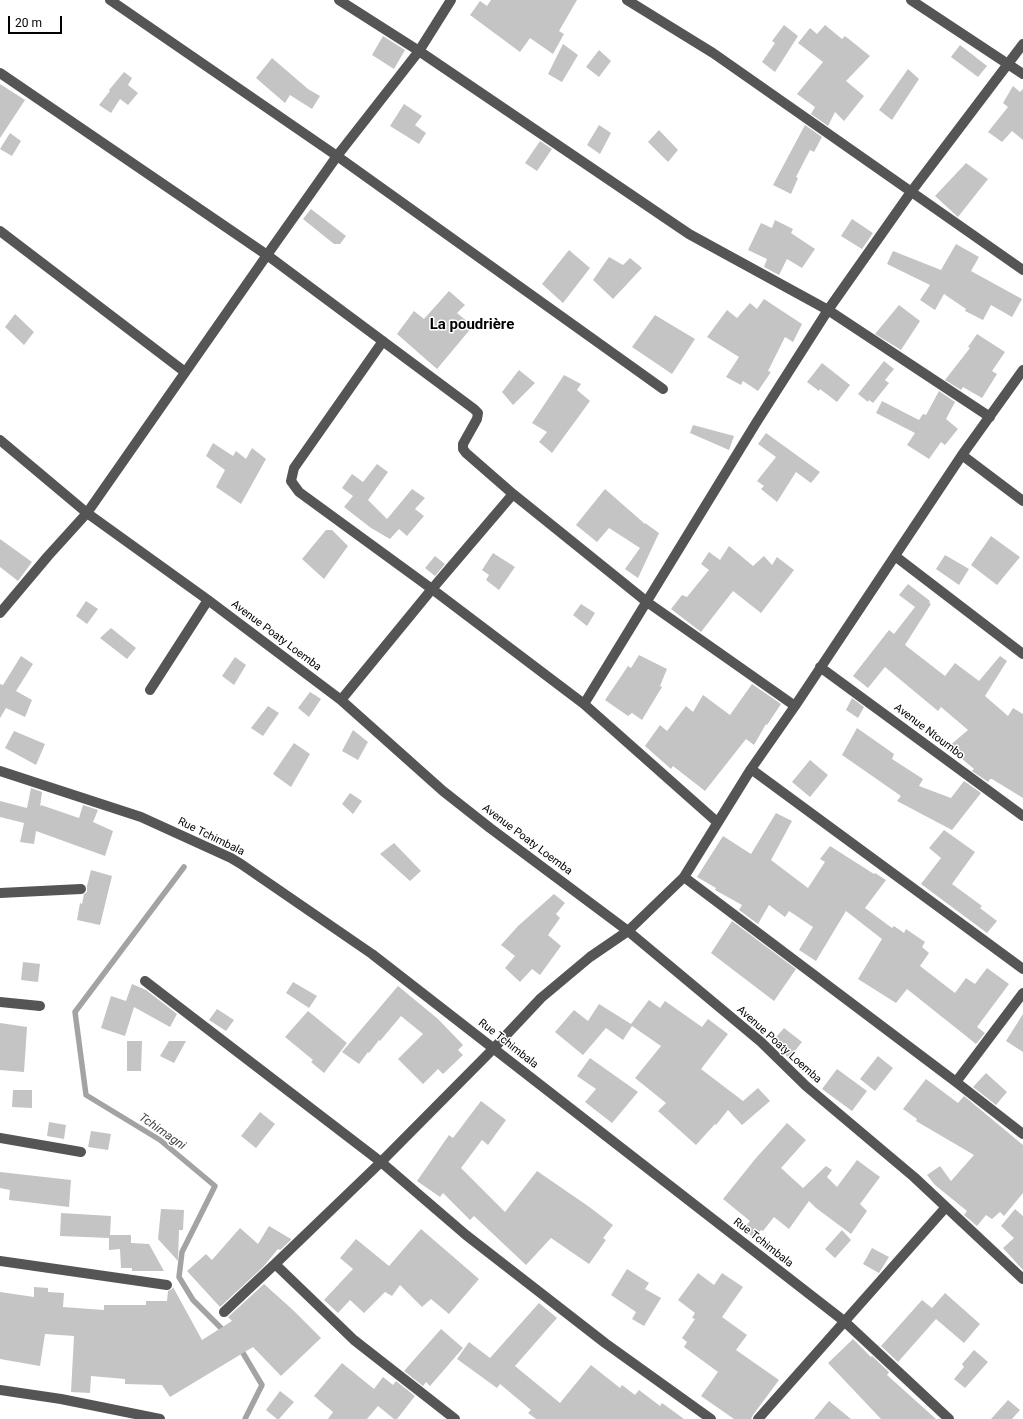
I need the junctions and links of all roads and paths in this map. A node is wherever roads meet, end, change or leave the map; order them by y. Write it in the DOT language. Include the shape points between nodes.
graph roads {
  1 [pos="110,0"];
  2 [pos="339,0"];
  3 [pos="451,0"];
  4 [pos="627,0"];
  5 [pos="911,0"];
  6 [pos="1023,44"];
  7 [pos="419,51"];
  8 [pos="1007,64"];
  9 [pos="0,73"];
  10 [pos="1023,74"];
  11 [pos="337,156"];
  12 [pos="911,192"];
  13 [pos="0,231"];
  14 [pos="267,255"];
  15 [pos="1023,270"];
  16 [pos="828,310"];
  17 [pos="384,341"];
  18 [pos="1023,370"];
  19 [pos="185,372"];
  20 [pos="663,389"];
  21 [pos="990,417"];
  22 [pos="0,440"];
  23 [pos="962,455"];
  24 [pos="513,494"];
  25 [pos="1023,501"];
  26 [pos="87,513"];
  27 [pos="895,556"];
  28 [pos="432,589"];
  29 [pos="208,600"];
  30 [pos="647,602"];
  31 [pos="0,614"];
  32 [pos="1023,654"];
  33 [pos="820,667"];
  34 [pos="150,690"];
  35 [pos="341,700"];
  36 [pos="584,704"];
  37 [pos="795,706"];
  38 [pos="750,769"];
  39 [pos="0,771"];
  40 [pos="1023,816"];
  41 [pos="717,822"];
  42 [pos="684,877"];
  43 [pos="81,890"];
  44 [pos="0,893"];
  45 [pos="628,931"];
  46 [pos="1023,969"];
  47 [pos="145,981"];
  48 [pos="1023,993"];
  49 [pos="0,1002"];
  50 [pos="40,1006"];
  51 [pos="494,1048"];
  52 [pos="956,1082"];
  53 [pos="1023,1134"];
  54 [pos="0,1138"];
  55 [pos="81,1152"];
  56 [pos="381,1162"];
  57 [pos="946,1207"];
  58 [pos="0,1261"];
  59 [pos="275,1264"];
  60 [pos="1023,1279"];
  61 [pos="167,1285"];
  62 [pos="224,1312"];
  63 [pos="844,1321"];
  64 [pos="0,1390"];
  65 [pos="762,1418"];
  66 [pos="160,1419"];
  67 [pos="455,1419"];
  68 [pos="711,1419"];
  69 [pos="949,1419"];
  1 -- 11 [label="street"];
  2 -- 7 [label="street"];
  3 -- 7 [label="street"];
  4 -- 12 [label="street" via="713,53"];
  5 -- 8 [label="street"];
  6 -- 8 [label="street"];
  7 -- 11 [label="street"];
  7 -- 16 [label="street" via="688,234"];
  8 -- 10 [label="street"];
  8 -- 12 [label="street"];
  9 -- 14 [label="street"];
  11 -- 14 [label="street"];
  11 -- 20 [label="street"];
  12 -- 15 [label="street"];
  12 -- 16 [label="street"];
  13 -- 19 [label="street"];
  14 -- 17 [label="street"];
  14 -- 19 [label="street"];
  16 -- 21 [label="street"];
  16 -- 30 [label="street"];
  17 -- 24 [label="street" via="478,413 463,449"];
  17 -- 28 [label="street" via="294,468 292,481 299,492"];
  18 -- 21 [label="street"];
  19 -- 26 [label="street"];
  21 -- 23 [label="street"];
  22 -- 26 [label="street, Avenue Poaty Loemba"];
  23 -- 25 [label="street"];
  23 -- 27 [label="street"];
  24 -- 28 [label="street"];
  24 -- 30 [label="street"];
  26 -- 29 [label="street, Avenue Poaty Loemba"];
  26 -- 31 [label="street"];
  27 -- 32 [label="street"];
  27 -- 33 [label="street"];
  28 -- 35 [label="street"];
  28 -- 36 [label="street"];
  29 -- 34 [label="street"];
  29 -- 35 [label="street, Avenue Poaty Loemba"];
  30 -- 36 [label="street"];
  30 -- 37 [label="street"];
  33 -- 37 [label="street"];
  33 -- 40 [label="street, Avenue Ntoumbo"];
  35 -- 45 [label="street, Avenue Poaty Loemba" via="443,791"];
  36 -- 41 [label="street"];
  37 -- 38 [label="street"];
  38 -- 41 [label="street"];
  38 -- 46 [label="street"];
  39 -- 51 [label="street, Rue Tchimbala" via="141,817 231,858 372,954"];
  41 -- 42 [label="street"];
  42 -- 45 [label="street"];
  42 -- 52 [label="street"];
  43 -- 44 [label="street"];
  45 -- 51 [label="street" via="590,957 541,998"];
  45 -- 57 [label="street, Avenue Poaty Loemba" via="761,1042 806,1086"];
  47 -- 56 [label="street"];
  48 -- 52 [label="street"];
  49 -- 50 [label="street"];
  51 -- 56 [label="street"];
  51 -- 63 [label="street, Rue Tchimbala"];
  52 -- 53 [label="street"];
  54 -- 55 [label="street"];
  56 -- 59 [label="street"];
  56 -- 68 [label="street" via="466,1235 605,1343"];
  57 -- 60 [label="street, Avenue Poaty Loemba"];
  57 -- 63 [label="street"];
  58 -- 61 [label="street"];
  59 -- 62 [label="street"];
  59 -- 67 [label="street" via="354,1340"];
  63 -- 65 [label="street"];
  63 -- 69 [label="street, Rue Tchimbala"];
  64 -- 66 [label="street" via="61,1399"];
}
